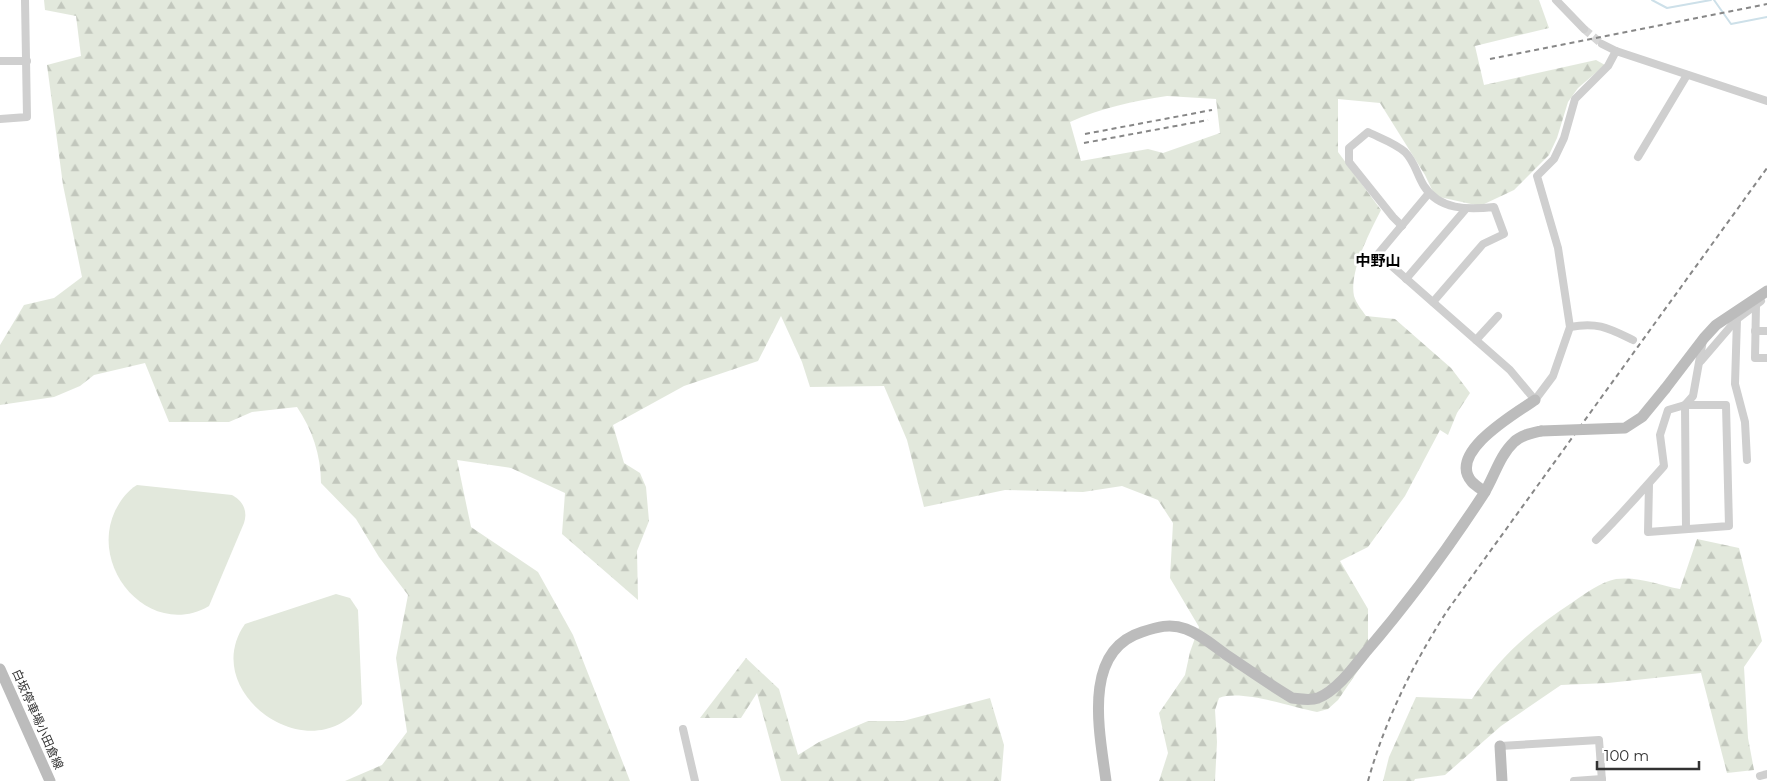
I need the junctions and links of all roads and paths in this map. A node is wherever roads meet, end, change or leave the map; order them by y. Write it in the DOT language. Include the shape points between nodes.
graph roads {
  1 [pos="25,0"];
  2 [pos="1556,0"];
  3 [pos="1584,30"];
  4 [pos="1602,44"];
  5 [pos="1616,51"];
  6 [pos="0,61"];
  7 [pos="27,61"];
  8 [pos="1687,75"];
  9 [pos="1767,101"];
  10 [pos="0,119"];
  11 [pos="1638,157"];
  12 [pos="1429,193"];
  13 [pos="1465,210"];
  14 [pos="1402,226"];
  15 [pos="1406,279"];
  16 [pos="1767,291"];
  17 [pos="1767,297"];
  18 [pos="1433,302"];
  19 [pos="1756,305"];
  20 [pos="1498,316"];
  21 [pos="1736,320"];
  22 [pos="1570,328"];
  23 [pos="1755,331"];
  24 [pos="1767,331"];
  25 [pos="1704,338"];
  26 [pos="1476,340"];
  27 [pos="1633,340"];
  28 [pos="1767,358"];
  29 [pos="1701,361"];
  30 [pos="1535,400"];
  31 [pos="1685,405"];
  32 [pos="1747,460"];
  33 [pos="1648,484"];
  34 [pos="1485,492"];
  35 [pos="1686,529"];
  36 [pos="1596,540"];
  37 [pos="0,669"];
  38 [pos="683,729"];
  39 [pos="1500,746"];
  40 [pos="1602,780"];
  41 [pos="50,781"];
  42 [pos="695,781"];
  43 [pos="1106,781"];
  44 [pos="1502,781"];
  45 [pos="1574,781"];
  1 -- 7 [label="street"];
  2 -- 3 [label="street"];
  4 -- 5 [label="street"];
  5 -- 8 [label="street"];
  5 -- 22 [label="street" via="1608,66 1575,99 1564,138 1554,159 1537,176 1558,248"];
  6 -- 7 [label="street"];
  7 -- 10 [label="street" via="27,117"];
  8 -- 9 [label="street"];
  8 -- 11 [label="street"];
  12 -- 13 [label="street" via="1439,201"];
  12 -- 14 [label="street"];
  12 -- 14 [label="street" via="1405,152 1390,142 1368,132 1349,148 1349,162"];
  13 -- 15 [label="street"];
  13 -- 18 [label="street" via="1494,208 1504,234 1483,244"];
  14 -- 15 [label="street" via="1378,254"];
  15 -- 18 [label="street"];
  16 -- 25 [label="street" via="1723,319"];
  17 -- 19 [label="street"];
  18 -- 26 [label="street"];
  19 -- 21 [label="street"];
  19 -- 23 [label="street"];
  20 -- 26 [label="street"];
  21 -- 29 [label="street"];
  21 -- 32 [label="street" via="1734,384 1745,422"];
  22 -- 27 [label="street" via="1599,325"];
  22 -- 30 [label="street" via="1553,376"];
  23 -- 24 [label="street"];
  23 -- 28 [label="street" via="1755,358"];
  25 -- 29 [label="street"];
  25 -- 34 [label="street, bridge" via="1642,417 1625,428 1527,434 1514,441"];
  26 -- 30 [label="street" via="1510,370"];
  29 -- 31 [label="street" via="1692,396"];
  30 -- 34 [label="street" via="1492,430 1470,453 1467,470 1471,481"];
  31 -- 33 [label="street" via="1668,410 1660,436 1664,466"];
  31 -- 35 [label="street"];
  31 -- 35 [label="street" via="1726,405 1729,526"];
  33 -- 35 [label="street" via="1648,532"];
  33 -- 36 [label="street"];
  34 -- 43 [label="street" via="1431,570 1380,635 1354,666 1318,698 1292,698 1186,629 1165,626 1138,633 1124,641 1110,655 1102,672 1099,690"];
  37 -- 41 [label="street, 白坂停車場小田倉線"];
  38 -- 42 [label="street"];
  39 -- 40 [label="street" via="1599,740"];
  39 -- 44 [label="street"];
  40 -- 45 [label="street"];
}
